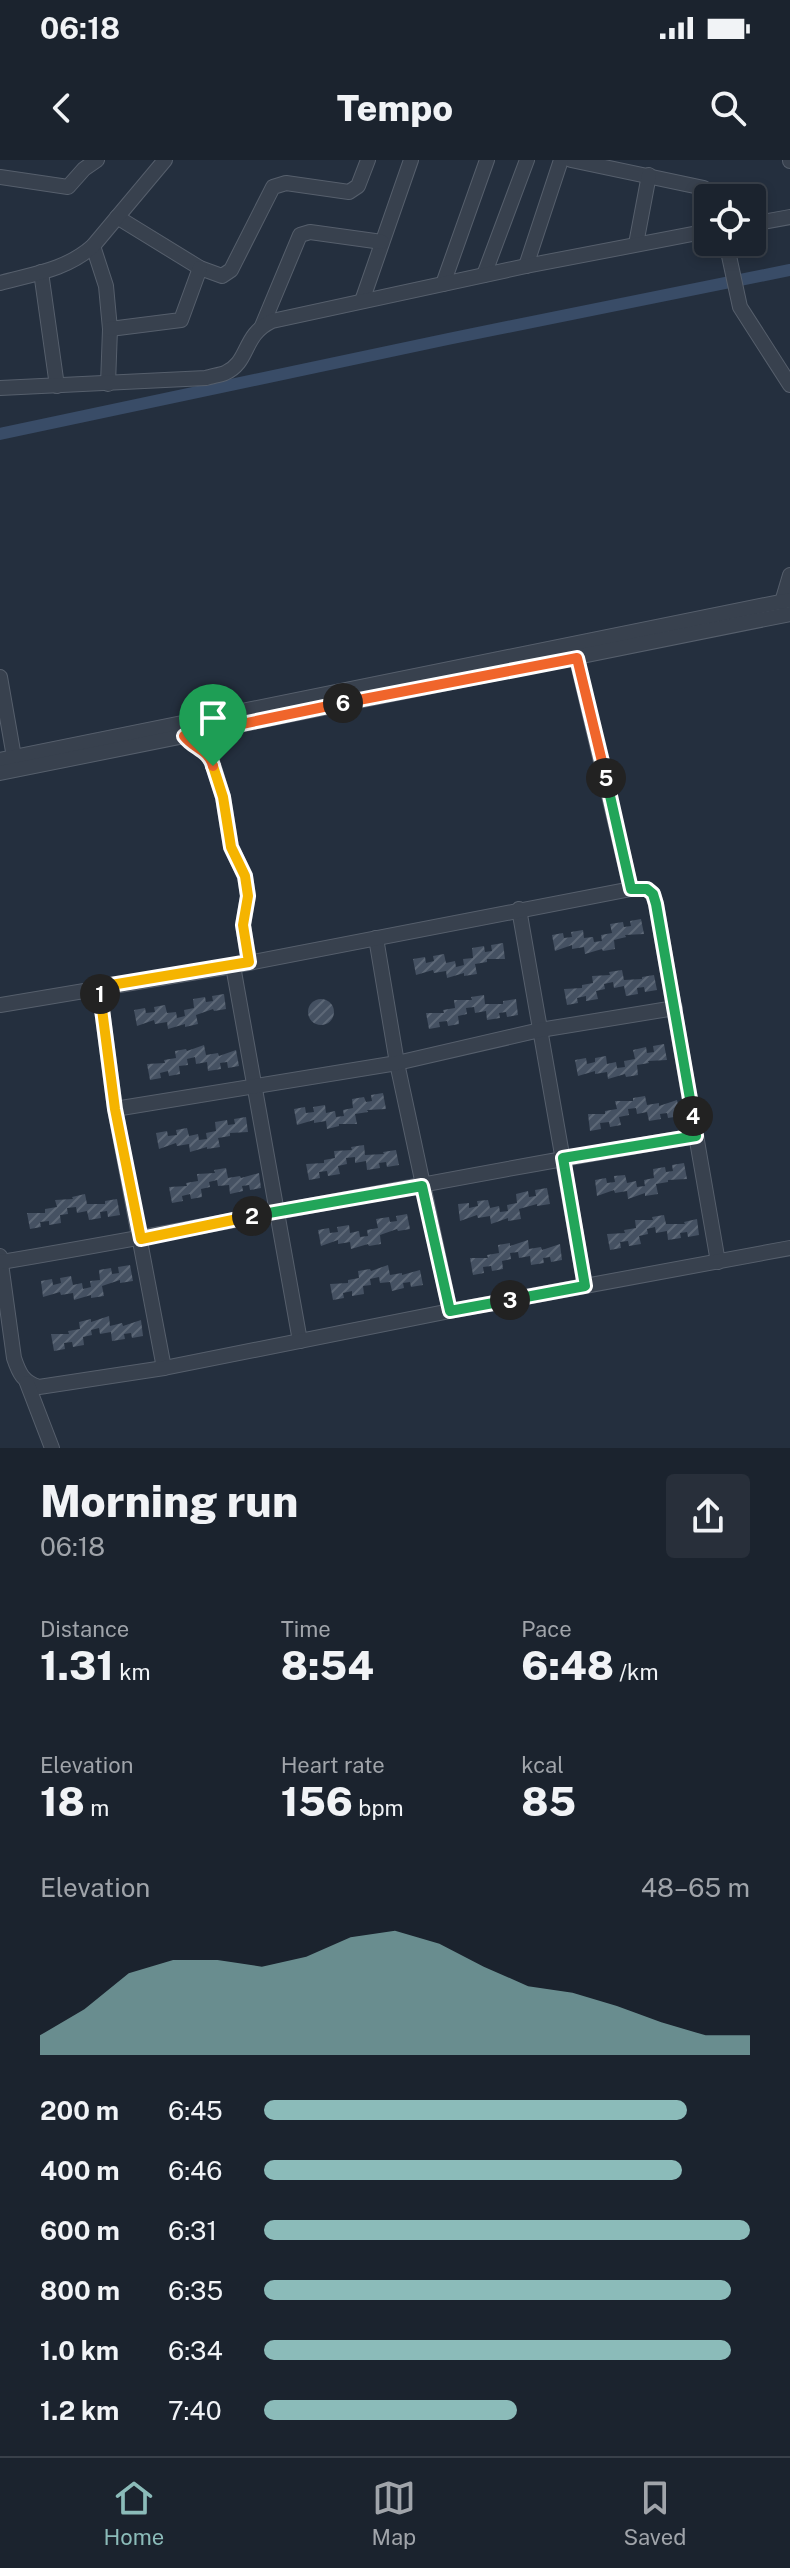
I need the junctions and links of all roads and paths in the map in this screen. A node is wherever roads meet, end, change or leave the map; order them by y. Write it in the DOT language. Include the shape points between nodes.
graph roads {
  1 [pos="97,160"];
  2 [pos="165,160"];
  3 [pos="368,160"];
  4 [pos="411,160"];
  5 [pos="487,160"];
  6 [pos="527,160"];
  7 [pos="561,160"];
  8 [pos="571,160"];
  9 [pos="625,165"];
  10 [pos="649,175"];
  11 [pos="0,177"];
  12 [pos="694,186"];
  13 [pos="117,217"];
  14 [pos="790,217"];
  15 [pos="766,221"];
  16 [pos="694,234"];
  17 [pos="382,242"];
  18 [pos="636,244"];
  19 [pos="93,246"];
  20 [pos="730,256"];
  21 [pos="526,266"];
  22 [pos="200,268"];
  23 [pos="41,272"];
  24 [pos="484,275"];
  25 [pos="0,283"];
  26 [pos="443,284"];
  27 [pos="362,301"];
  28 [pos="262,326"];
  29 [pos="110,329"];
  30 [pos="108,384"];
  31 [pos="790,385"];
  32 [pos="57,386"];
  33 [pos="0,388"];
  34 [pos="790,575"];
  35 [pos="787,605"];
  36 [pos="575,650"];
  37 [pos="0,677"];
  38 [pos="184,736"];
  39 [pos="7,758"];
  40 [pos="0,773"];
  41 [pos="631,889"];
  42 [pos="519,909"];
  43 [pos="376,938"];
  44 [pos="249,962"];
  45 [pos="233,966"];
  46 [pos="99,987"];
  47 [pos="0,1005"];
  48 [pos="675,1008"];
  49 [pos="540,1030"];
  50 [pos="397,1063"];
  51 [pos="253,1088"];
  52 [pos="115,1109"];
  53 [pos="696,1136"];
  54 [pos="563,1158"];
  55 [pos="422,1186"];
  56 [pos="276,1211"];
  57 [pos="141,1239"];
  58 [pos="790,1248"];
  59 [pos="0,1259"];
  60 [pos="718,1262"];
  61 [pos="585,1286"];
  62 [pos="450,1311"];
  63 [pos="300,1341"];
  64 [pos="164,1368"];
  65 [pos="27,1383"];
  66 [pos="52,1448"];
  1 -- 11 [label="street" via="68,187"];
  2 -- 13 [label="street"];
  3 -- 22 [label="street" via="358,186 349,192 277,184 231,270 222,276"];
  4 -- 17 [label="street"];
  5 -- 26 [label="street"];
  6 -- 24 [label="street"];
  7 -- 21 [label="street"];
  8 -- 9 [label="street"];
  9 -- 10 [label="street"];
  10 -- 12 [label="street"];
  10 -- 18 [label="street"];
  13 -- 19 [label="street"];
  13 -- 22 [label="street"];
  14 -- 15 [label="street"];
  16 -- 18 [label="street"];
  17 -- 27 [label="street"];
  17 -- 28 [label="street" via="300,235"];
  18 -- 21 [label="street"];
  19 -- 23 [label="street" via="78,259"];
  19 -- 29 [label="street" via="106,286"];
  20 -- 31 [label="street" via="740,307"];
  21 -- 24 [label="street"];
  22 -- 29 [label="street" via="181,320"];
  23 -- 25 [label="street"];
  23 -- 32 [label="street"];
  24 -- 26 [label="street"];
  26 -- 27 [label="street"];
  27 -- 28 [label="street"];
  28 -- 30 [label="street" via="226,373"];
  29 -- 30 [label="street"];
  30 -- 32 [label="street"];
  32 -- 33 [label="street"];
  34 -- 35 [label="street"];
  35 -- 36 [label="street"];
  36 -- 38 [label="street"];
  36 -- 39 [label="street"];
  36 -- 41 [label="street"];
  37 -- 39 [label="street"];
  38 -- 40 [label="street"];
  38 -- 44 [label="street" via="208,753 223,797 231,847 245,876 243,925"];
  41 -- 42 [label="street"];
  41 -- 48 [label="street" via="653,894"];
  42 -- 43 [label="street"];
  42 -- 49 [label="street"];
  43 -- 44 [label="street"];
  43 -- 50 [label="street"];
  44 -- 45 [label="street"];
  45 -- 46 [label="street"];
  45 -- 51 [label="street"];
  46 -- 47 [label="street"];
  46 -- 52 [label="street"];
  48 -- 49 [label="street"];
  48 -- 53 [label="street"];
  49 -- 50 [label="street"];
  49 -- 54 [label="street"];
  50 -- 51 [label="street"];
  50 -- 55 [label="street"];
  51 -- 52 [label="street"];
  51 -- 56 [label="street"];
  52 -- 57 [label="street"];
  53 -- 54 [label="street"];
  53 -- 60 [label="street"];
  54 -- 55 [label="street"];
  54 -- 61 [label="street"];
  55 -- 56 [label="street"];
  55 -- 62 [label="street"];
  56 -- 57 [label="street"];
  56 -- 63 [label="street"];
  57 -- 59 [label="street"];
  57 -- 64 [label="street"];
  58 -- 60 [label="street"];
  59 -- 65 [label="street" via="14,1358"];
  60 -- 61 [label="street"];
  61 -- 62 [label="street"];
  62 -- 63 [label="street"];
  63 -- 64 [label="street"];
  64 -- 65 [label="street" via="39,1387"];
  65 -- 66 [label="street"];
}
